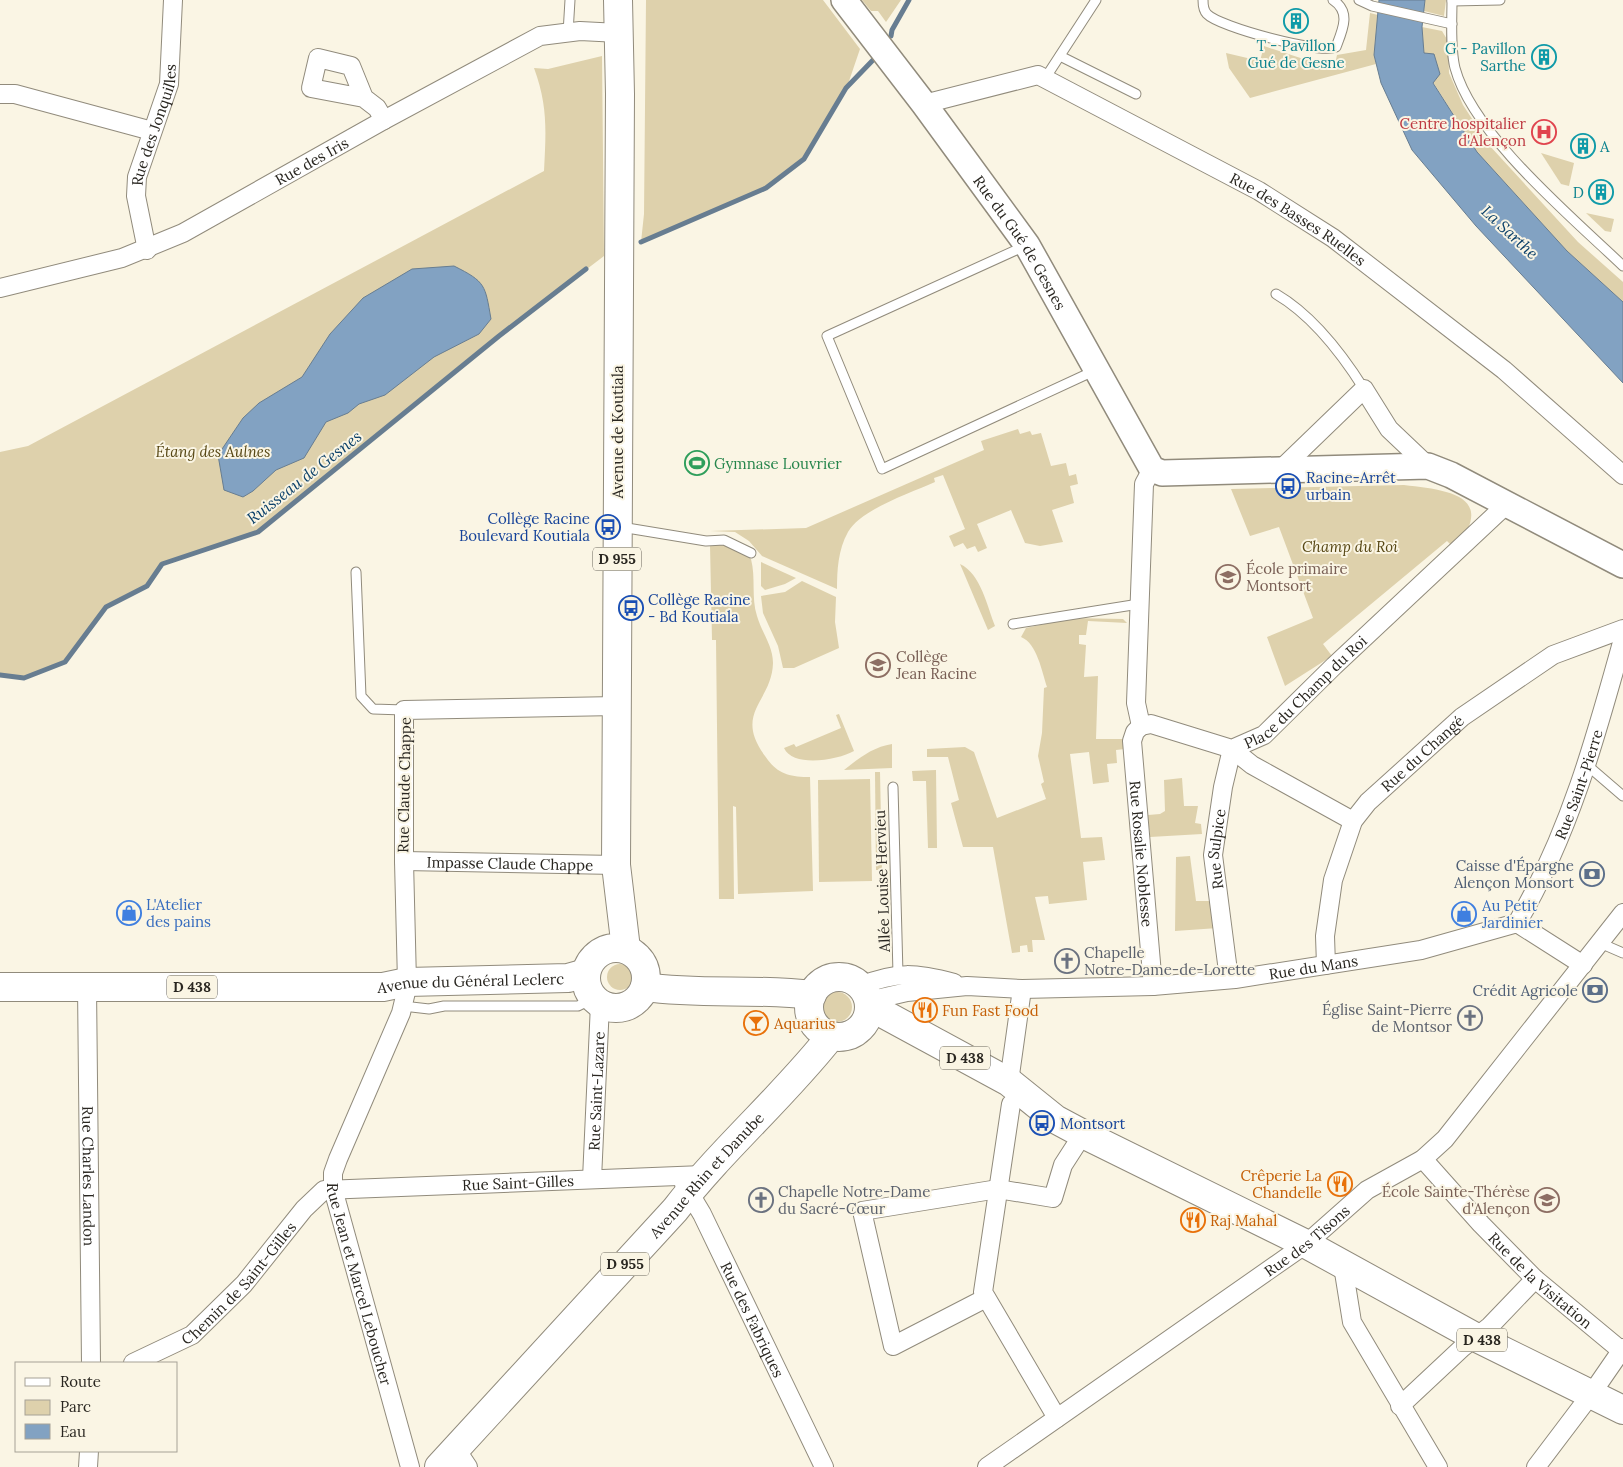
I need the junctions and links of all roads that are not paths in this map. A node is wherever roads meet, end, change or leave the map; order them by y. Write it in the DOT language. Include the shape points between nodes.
graph roads {
  1 [pos="173,0"];
  2 [pos="570,0"];
  3 [pos="618,0"];
  4 [pos="844,0"];
  5 [pos="1096,0"];
  6 [pos="1203,0"];
  7 [pos="1333,0"];
  8 [pos="1359,0"];
  9 [pos="1452,0"];
  10 [pos="1500,0"];
  11 [pos="1452,24"];
  12 [pos="568,32"];
  13 [pos="618,34"];
  14 [pos="1060,56"];
  15 [pos="1046,77"];
  16 [pos="0,94"];
  17 [pos="1136,94"];
  18 [pos="364,98"];
  19 [pos="924,104"];
  20 [pos="384,120"];
  21 [pos="152,131"];
  22 [pos="1027,245"];
  23 [pos="147,250"];
  24 [pos="1623,266"];
  25 [pos="0,288"];
  26 [pos="1276,294"];
  27 [pos="1096,370"];
  28 [pos="1364,389"];
  29 [pos="1428,466"];
  30 [pos="1152,469"];
  31 [pos="1279,472"];
  32 [pos="1623,475"];
  33 [pos="1507,504"];
  34 [pos="617,526"];
  35 [pos="751,553"];
  36 [pos="1623,565"];
  37 [pos="356,572"];
  38 [pos="1140,604"];
  39 [pos="1013,624"];
  40 [pos="1623,629"];
  41 [pos="1623,639"];
  42 [pos="617,706"];
  43 [pos="404,710"];
  44 [pos="1141,726"];
  45 [pos="1232,749"];
  46 [pos="1587,765"];
  47 [pos="893,787"];
  48 [pos="1623,796"];
  49 [pos="1352,821"];
  50 [pos="404,861"];
  51 [pos="616,865"];
  52 [pos="1623,913"];
  53 [pos="1517,923"];
  54 [pos="1600,943"];
  55 [pos="614,950"];
  56 [pos="1623,952"];
  57 [pos="1326,965"];
  58 [pos="1583,965"];
  59 [pos="898,974"];
  60 [pos="1229,979"];
  61 [pos="967,986"];
  62 [pos="1153,986"];
  63 [pos="0,987"];
  64 [pos="87,987"];
  65 [pos="645,987"];
  66 [pos="1022,989"];
  67 [pos="592,991"];
  68 [pos="400,992"];
  69 [pos="812,995"];
  70 [pos="865,1004"];
  71 [pos="831,1036"];
  72 [pos="1010,1093"];
  73 [pos="1083,1134"];
  74 [pos="1423,1159"];
  75 [pos="592,1179"];
  76 [pos="690,1181"];
  77 [pos="333,1189"];
  78 [pos="998,1189"];
  79 [pos="1306,1244"];
  80 [pos="1343,1266"];
  81 [pos="1535,1280"];
  82 [pos="986,1298"];
  83 [pos="1477,1338"];
  84 [pos="1622,1350"];
  85 [pos="91,1362"];
  86 [pos="135,1362"];
  87 [pos="1592,1393"];
  88 [pos="1400,1406"];
  89 [pos="1623,1410"];
  90 [pos="1057,1418"];
  91 [pos="89,1452"];
  92 [pos="454,1461"];
  93 [pos="88,1467"];
  94 [pos="410,1467"];
  95 [pos="824,1467"];
  96 [pos="987,1467"];
  97 [pos="1438,1467"];
  98 [pos="1536,1467"];
  1 -- 21 [label="street, Rue des Jonquilles" via="169,84"];
  2 -- 12 [label="lane"];
  3 -- 13 [label="main road, Avenue de Koutiala / D 955"];
  4 -- 19 [label="street, Rue du Gué de Gesnes"];
  5 -- 14 [label="lane"];
  6 -- 7 [label="lane" via="1207,14 1222,23 1307,47 1330,50 1336,47 1345,13"];
  8 -- 11 [label="lane" via="1372,6"];
  9 -- 10 [label="lane"];
  9 -- 11 [label="lane"];
  11 -- 24 [label="lane" via="1454,66 1470,103 1502,147"];
  12 -- 13 [label="street, Rue des Iris"];
  12 -- 20 [label="street, Rue des Iris" via="540,36"];
  13 -- 34 [label="main road, Avenue de Koutiala / D 955"];
  14 -- 15 [label="lane"];
  14 -- 17 [label="lane"];
  15 -- 19 [label="street" via="1038,75"];
  15 -- 32 [label="street, Rue des Basses Ruelles" via="1258,192 1333,238 1504,370"];
  16 -- 21 [label="street" via="15,94"];
  18 -- 20 [label="street" via="377,108"];
  19 -- 22 [label="street, Rue du Gué de Gesnes"];
  20 -- 23 [label="street, Rue des Iris"];
  21 -- 23 [label="street, Rue des Jonquilles" via="137,177 136,196"];
  22 -- 27 [label="street, Rue du Gué de Gesnes"];
  22 -- 27 [label="lane" via="827,336 882,468"];
  23 -- 25 [label="street, Rue des Iris"];
  26 -- 28 [label="lane" via="1296,306 1351,369"];
  27 -- 30 [label="street, Rue du Gué de Gesnes"];
  28 -- 29 [label="street" via="1389,429"];
  28 -- 31 [label="street"];
  29 -- 31 [label="street"];
  29 -- 33 [label="street"];
  30 -- 31 [label="street" via="1162,473"];
  30 -- 38 [label="street" via="1144,484"];
  33 -- 36 [label="street"];
  33 -- 45 [label="street, Place du Champ du Roi" via="1264,735"];
  34 -- 35 [label="lane" via="706,541 724,540"];
  34 -- 42 [label="main road, Avenue de Koutiala / D 955"];
  37 -- 43 [label="lane" via="361,696 373,709"];
  38 -- 39 [label="lane"];
  38 -- 44 [label="street" via="1136,703"];
  40 -- 49 [label="street, Rue du Changé" via="1553,655 1462,717 1368,802"];
  41 -- 46 [label="street, Rue Saint-Pierre"];
  42 -- 43 [label="street, Rue Claude Chappe"];
  42 -- 51 [label="main road, Avenue de Koutiala / D 955"];
  43 -- 50 [label="street, Rue Claude Chappe"];
  44 -- 45 [label="street, Place du Champ du Roi" via="1151,724"];
  44 -- 62 [label="street, Rue Rosalie Noblesse" via="1132,741"];
  45 -- 49 [label="street" via="1252,765"];
  45 -- 60 [label="street, Rue Sulpice" via="1213,855"];
  46 -- 48 [label="lane"];
  46 -- 53 [label="street, Rue Saint-Pierre" via="1536,891"];
  47 -- 59 [label="lane, Allée Louise Hervieu"];
  49 -- 57 [label="street" via="1332,880 1324,936"];
  50 -- 51 [label="street, Impasse Claude Chappe"];
  50 -- 68 [label="street, Rue Claude Chappe"];
  51 -- 55 [label="main road, Avenue de Koutiala / D 955"];
  52 -- 54 [label="street"];
  53 -- 57 [label="street, Rue du Mans" via="1421,950"];
  53 -- 58 [label="street"];
  54 -- 56 [label="lane"];
  54 -- 58 [label="street, Rue des Tisons"];
  55 -- 65 [label="main road" via="638,958 643,964"];
  55 -- 67 [label="main road" via="595,956"];
  57 -- 60 [label="street, Rue du Mans"];
  58 -- 74 [label="street, Rue des Tisons" via="1445,1139"];
  59 -- 61 [label="street, Rue du Mans" via="922,974"];
  59 -- 70 [label="street, Rue du Mans" via="884,976"];
  60 -- 62 [label="street, Rue du Mans"];
  61 -- 66 [label="street, Rue du Mans"];
  61 -- 70 [label="street, Rue du Mans" via="907,992"];
  62 -- 66 [label="street, Rue du Mans"];
  63 -- 64 [label="main road, D 438"];
  64 -- 68 [label="main road, D 438"];
  64 -- 85 [label="street, Rue Charles Landon"];
  65 -- 67 [label="main road" via="635,1002 626,1006 609,1007"];
  65 -- 69 [label="main road" via="672,991"];
  66 -- 72 [label="street"];
  67 -- 68 [label="main road, Avenue du Général Leclerc / D 438"];
  67 -- 75 [label="street, Rue Saint-Lazare"];
  68 -- 77 [label="street, Rue Jean et Marcel Leboucher" via="333,1173"];
  69 -- 70 [label="main road" via="817,987 833,978 843,977"];
  69 -- 71 [label="main road" via="809,1005 812,1020 822,1032"];
  70 -- 71 [label="main road" via="859,1029 846,1036"];
  70 -- 72 [label="main road, D 438"];
  71 -- 76 [label="main road, Avenue Rhin et Danube / D 955" via="811,1062"];
  72 -- 73 [label="main road, D 438"];
  72 -- 78 [label="street"];
  73 -- 78 [label="street" via="1064,1165 1053,1198"];
  73 -- 79 [label="main road, D 438"];
  74 -- 79 [label="street, Rue des Tisons" via="1367,1190"];
  74 -- 81 [label="street, Rue de la Visitation"];
  75 -- 76 [label="street, Rue Saint-Gilles"];
  75 -- 77 [label="street, Rue Saint-Gilles"];
  76 -- 92 [label="main road, Avenue Rhin et Danube / D 955" via="675,1210"];
  76 -- 95 [label="street, Rue des Fabriques"];
  77 -- 86 [label="street, Chemin de Saint-Gilles" via="324,1190 304,1208 244,1284 192,1335"];
  77 -- 94 [label="street, Rue Jean et Marcel Leboucher"];
  78 -- 82 [label="street" via="983,1292"];
  78 -- 82 [label="street" via="862,1211 893,1346"];
  79 -- 80 [label="main road, D 438"];
  79 -- 90 [label="street, Rue des Tisons"];
  80 -- 83 [label="main road, D 438"];
  80 -- 88 [label="street" via="1352,1322"];
  81 -- 83 [label="street"];
  81 -- 84 [label="street, Rue de la Visitation"];
  82 -- 90 [label="street"];
  83 -- 87 [label="main road, D 438"];
  83 -- 88 [label="street"];
  84 -- 87 [label="street"];
  87 -- 89 [label="main road, D 438"];
  87 -- 98 [label="street"];
  88 -- 97 [label="street"];
  90 -- 96 [label="street, Rue des Tisons"];
  91 -- 93 [label="street"];
}
